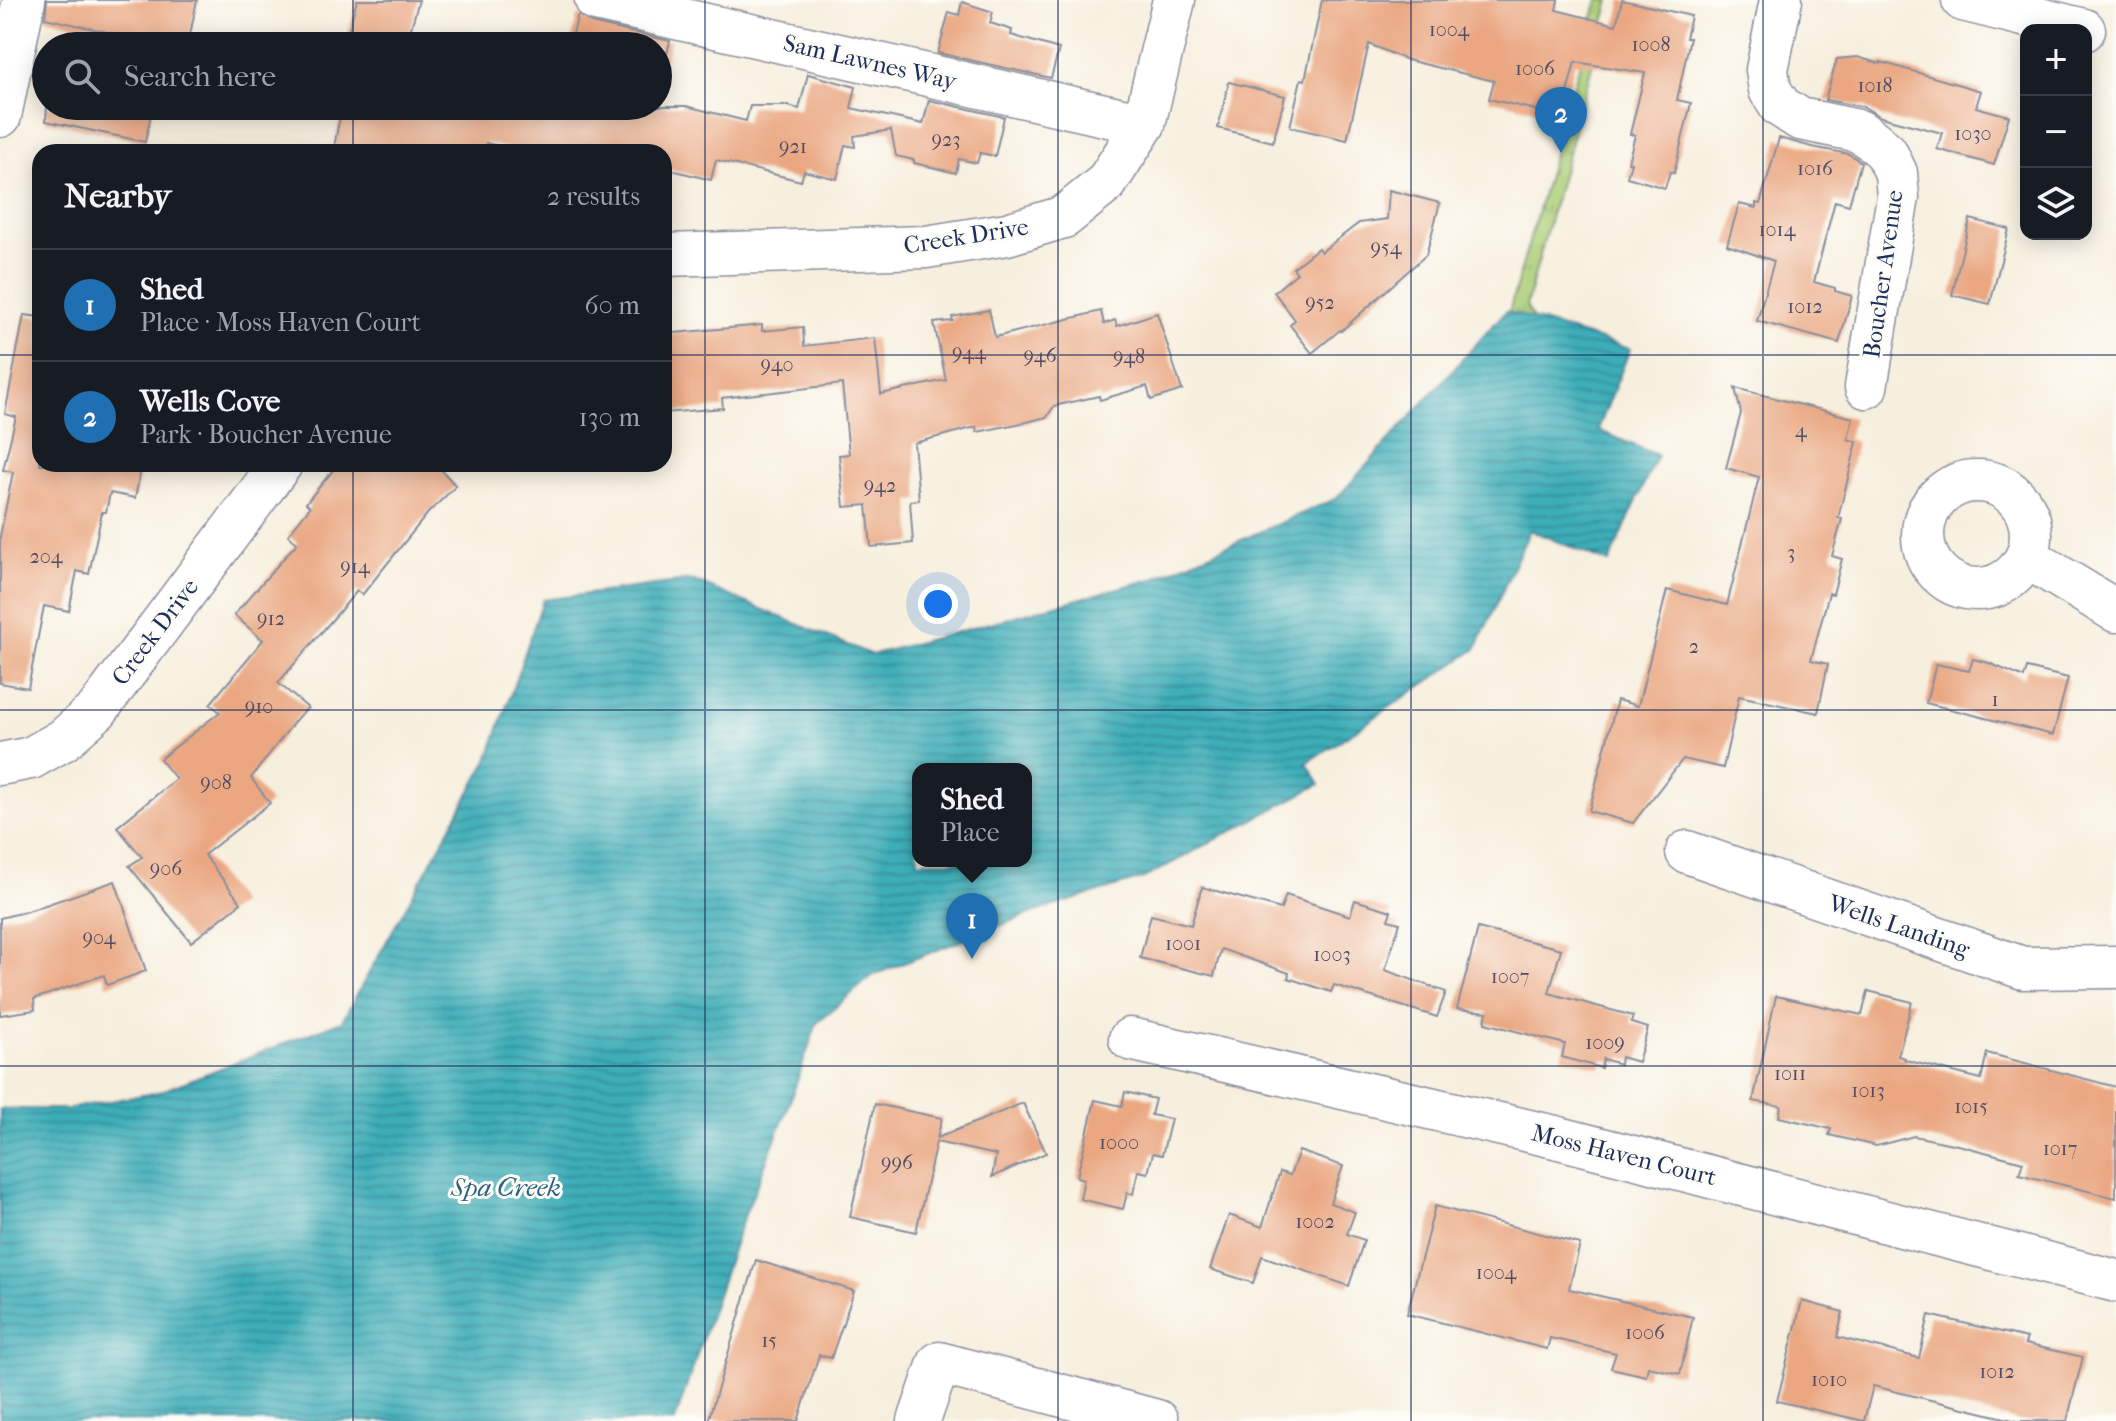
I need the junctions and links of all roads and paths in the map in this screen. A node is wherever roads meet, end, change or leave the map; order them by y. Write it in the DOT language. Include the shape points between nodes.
graph roads {
  1 [pos="24,0"];
  2 [pos="596,0"];
  3 [pos="1174,0"];
  4 [pos="1781,0"];
  5 [pos="1963,0"];
  6 [pos="2061,24"];
  7 [pos="2092,32"];
  8 [pos="2116,38"];
  9 [pos="0,116"];
  10 [pos="1144,124"];
  11 [pos="672,255"];
  12 [pos="1866,387"];
  13 [pos="275,472"];
  14 [pos="2027,557"];
  15 [pos="2116,611"];
  16 [pos="0,764"];
  17 [pos="1687,852"];
  18 [pos="2116,967"];
  19 [pos="1130,1039"];
  20 [pos="2116,1281"];
  21 [pos="919,1421"];
  22 [pos="1157,1421"];
  1 -- 9 [label="street"];
  2 -- 10 [label="street, Sam Lawnes Way"];
  3 -- 10 [label="street, Creek Drive"];
  4 -- 12 [label="street, Boucher Avenue" via="1767,70 1780,106 1800,119 1859,131 1886,152 1896,173 1898,197"];
  5 -- 6 [label="street"];
  7 -- 8 [label="street"];
  10 -- 11 [label="street, Creek Drive" via="1096,192 1064,217 1007,234 926,247"];
  13 -- 16 [label="street, Creek Drive" via="97,710 63,740 31,758"];
  14 -- 15 [label="street"];
  17 -- 18 [label="street, Wells Landing" via="2023,968"];
  19 -- 20 [label="street, Moss Haven Court" via="1555,1137"];
  21 -- 22 [label="street" via="939,1363"];
}
